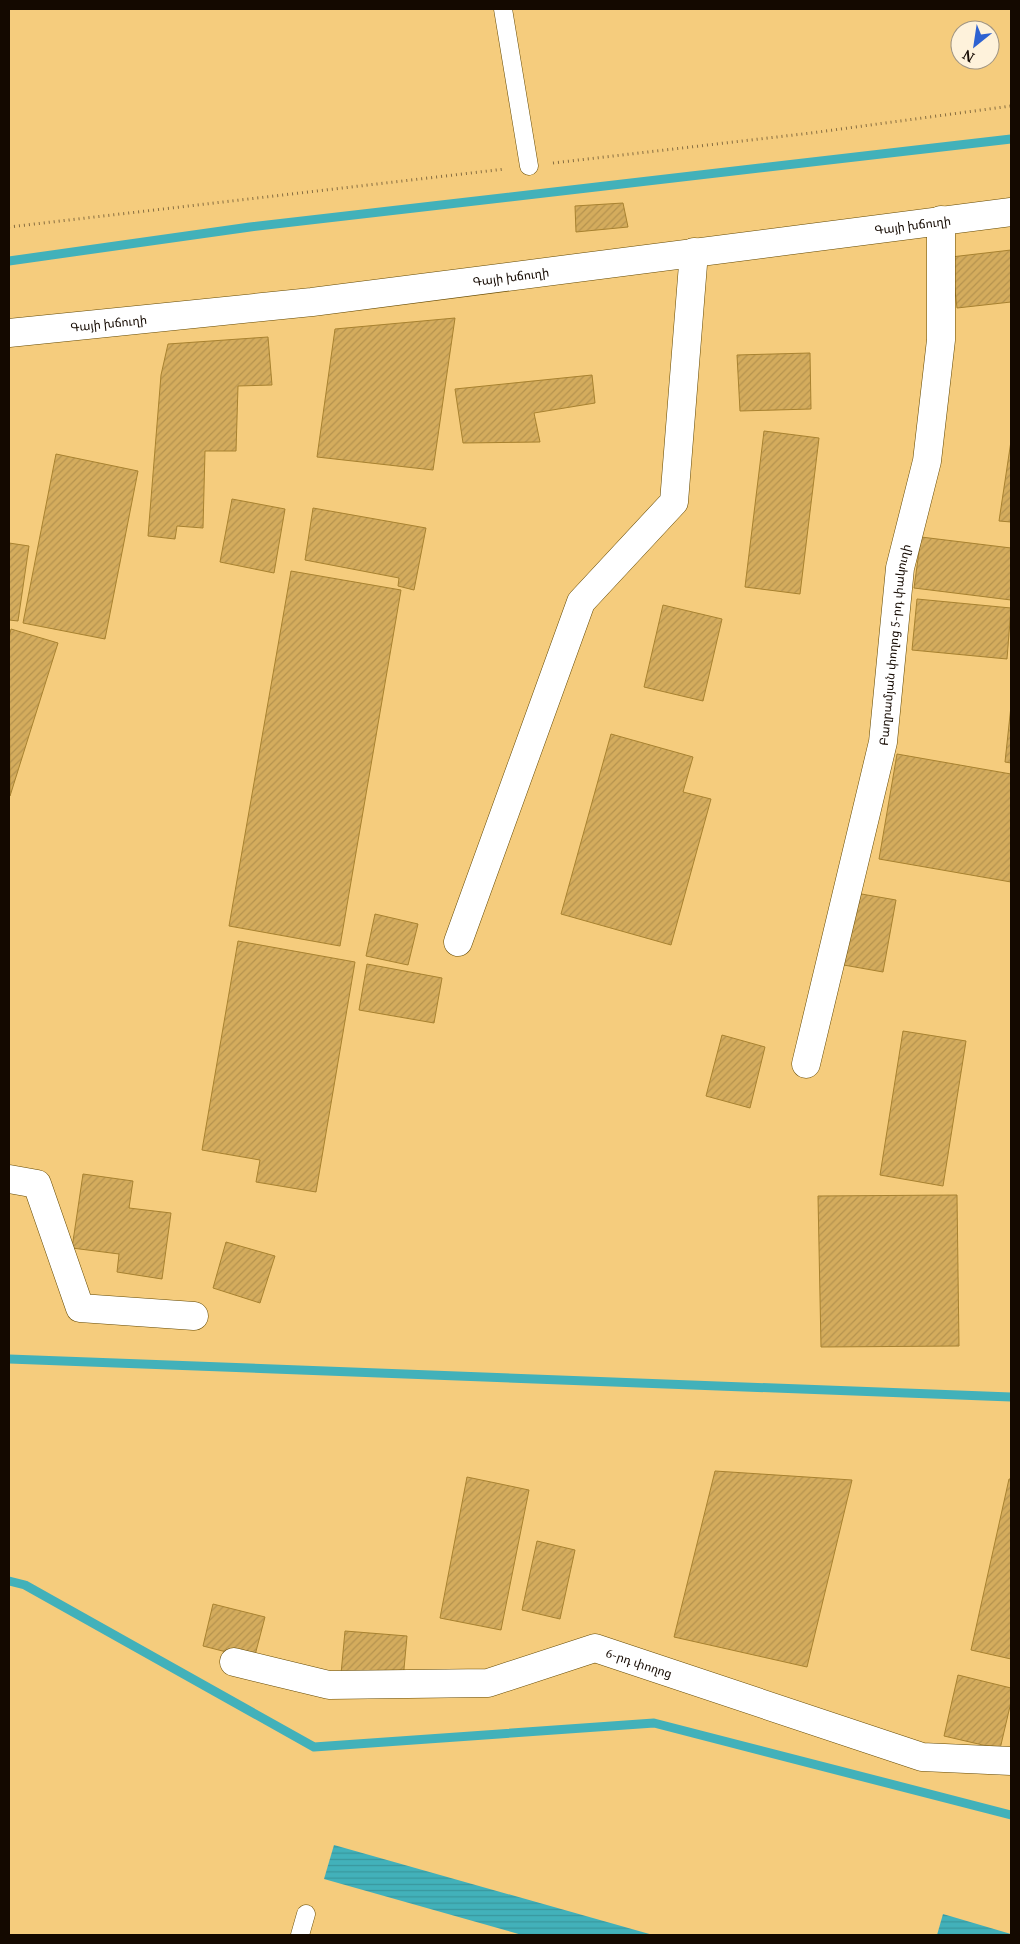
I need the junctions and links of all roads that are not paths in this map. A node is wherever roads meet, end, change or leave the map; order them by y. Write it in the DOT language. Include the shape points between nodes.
graph roads {
  1 [pos="503,9"];
  2 [pos="529,166"];
  3 [pos="1011,212"];
  4 [pos="941,220"];
  5 [pos="694,252"];
  6 [pos="9,333"];
  7 [pos="458,942"];
  8 [pos="806,1064"];
  9 [pos="9,1179"];
  10 [pos="194,1316"];
  11 [pos="234,1662"];
  12 [pos="1011,1761"];
  13 [pos="306,1914"];
  14 [pos="300,1935"];
  1 -- 2 [label="lane"];
  3 -- 4 [label="street, Գայի խճուղի"];
  4 -- 5 [label="street, Գայի խճուղի"];
  4 -- 8 [label="street, Բաղրամյան փողոց 5-րդ փակուղի" via="940,349 927,461 900,568 883,742"];
  5 -- 6 [label="street, Գայի խճուղի" via="312,302"];
  5 -- 7 [label="street" via="674,502 582,602"];
  9 -- 10 [label="street" via="37,1184 80,1308"];
  11 -- 12 [label="street, 6-րդ փողոց" via="329,1685 488,1682 595,1648 922,1756"];
  13 -- 14 [label="lane"];
}
